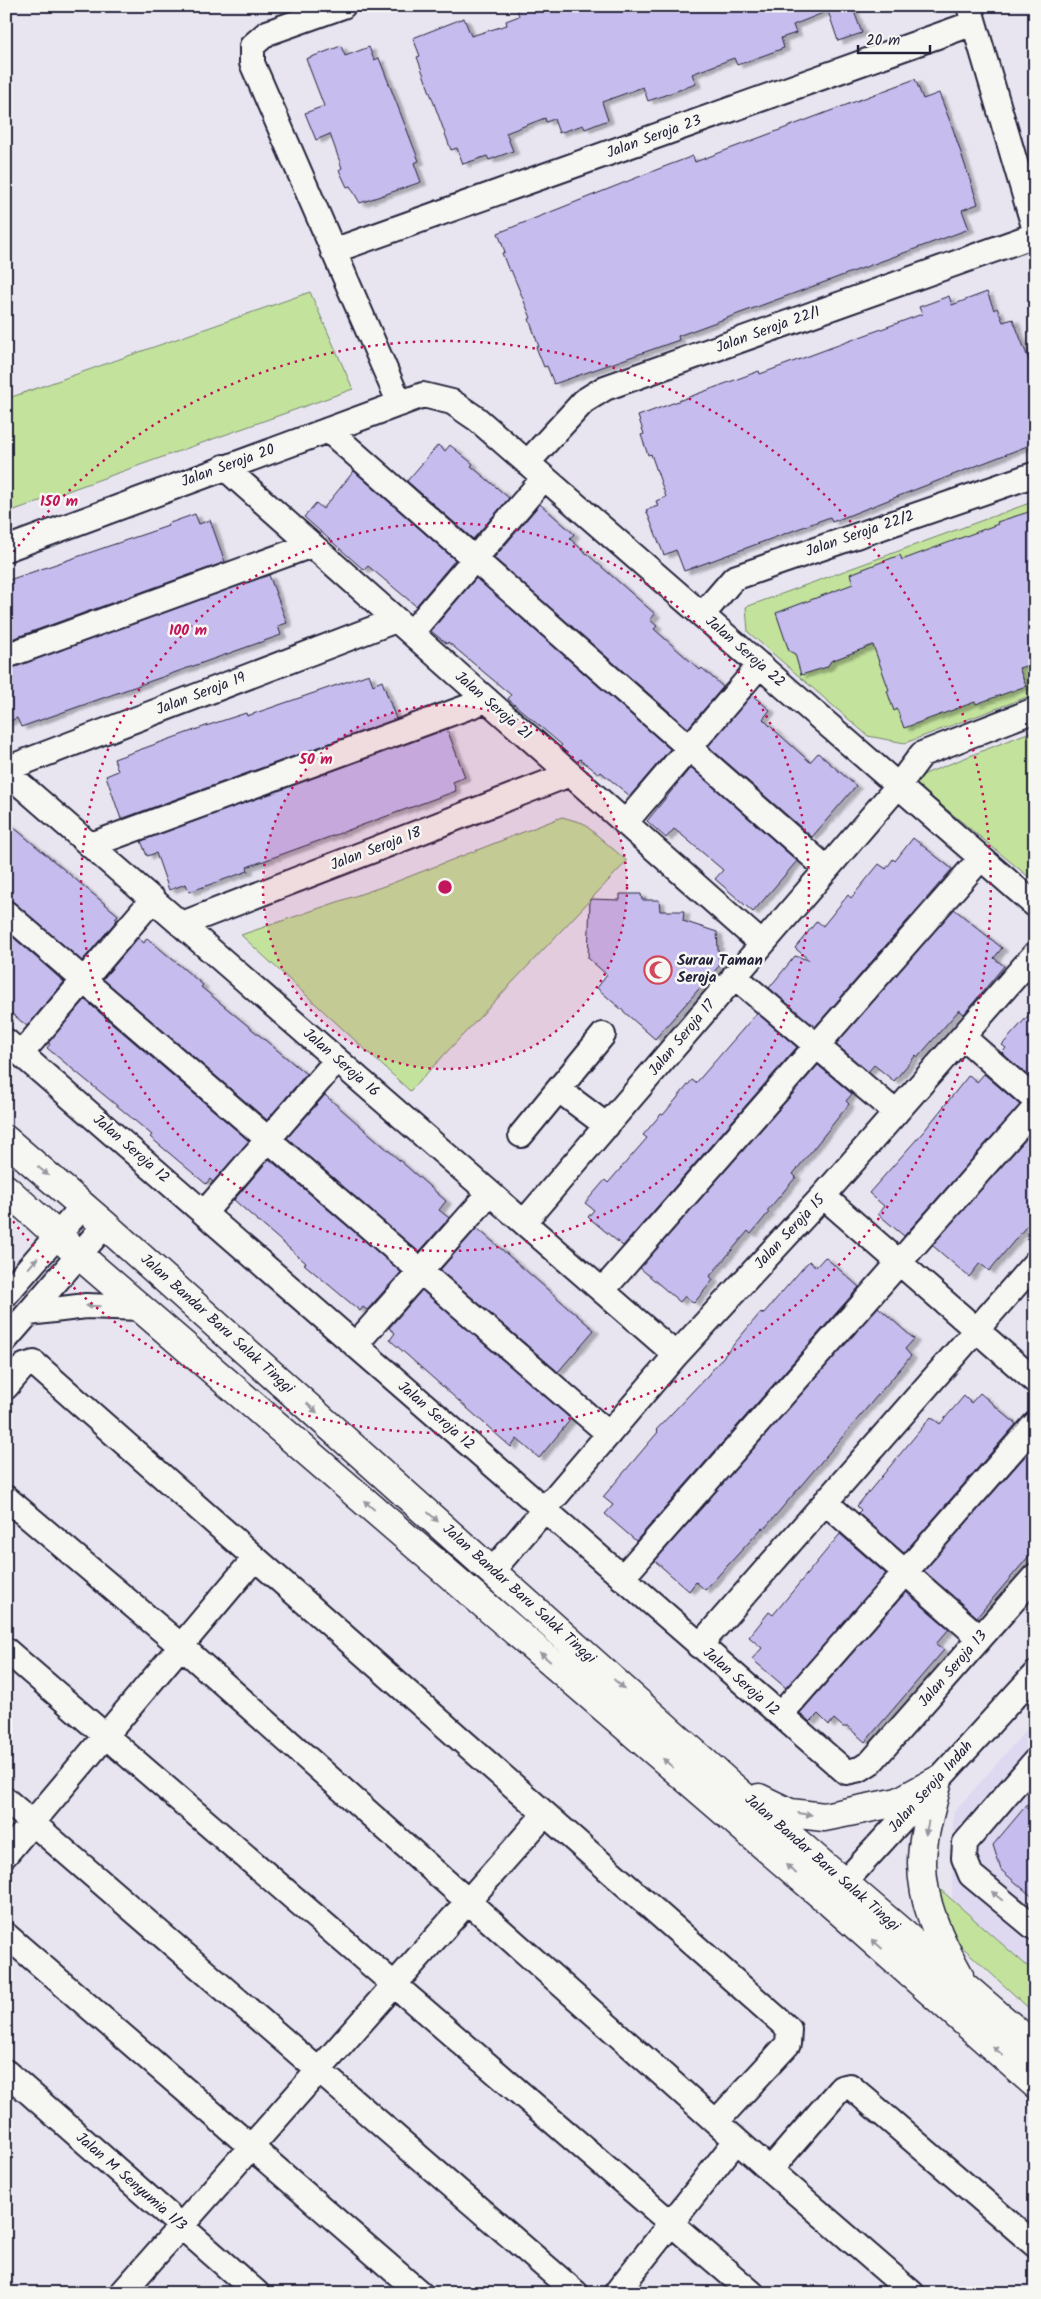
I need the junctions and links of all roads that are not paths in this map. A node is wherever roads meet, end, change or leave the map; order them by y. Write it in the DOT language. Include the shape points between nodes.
graph roads {
  1 [pos="343,6"];
  2 [pos="971,15"];
  3 [pos="1035,230"];
  4 [pos="1035,235"];
  5 [pos="333,251"];
  6 [pos="452,402"];
  7 [pos="400,404"];
  8 [pos="328,430"];
  9 [pos="224,467"];
  10 [pos="536,471"];
  11 [pos="1033,475"];
  12 [pos="312,545"];
  13 [pos="6,549"];
  14 [pos="475,559"];
  15 [pos="702,615"];
  16 [pos="403,627"];
  17 [pos="6,656"];
  18 [pos="760,665"];
  19 [pos="487,700"];
  20 [pos="1035,710"];
  21 [pos="689,748"];
  22 [pos="6,770"];
  23 [pos="570,774"];
  24 [pos="898,786"];
  25 [pos="625,823"];
  26 [pos="91,845"];
  27 [pos="981,858"];
  28 [pos="827,869"];
  29 [pos="154,899"];
  30 [pos="1035,905"];
  31 [pos="6,913"];
  32 [pos="182,924"];
  33 [pos="762,944"];
  34 [pos="1035,954"];
  35 [pos="734,976"];
  36 [pos="84,981"];
  37 [pos="603,1035"];
  38 [pos="963,1037"];
  39 [pos="817,1046"];
  40 [pos="14,1048"];
  41 [pos="337,1060"];
  42 [pos="559,1090"];
  43 [pos="1035,1100"];
  44 [pos="1035,1108"];
  45 [pos="896,1113"];
  46 [pos="607,1126"];
  47 [pos="521,1135"];
  48 [pos="268,1139"];
  49 [pos="6,1140"];
  50 [pos="6,1189"];
  51 [pos="490,1193"];
  52 [pos="823,1196"];
  53 [pos="84,1205"];
  54 [pos="204,1213"];
  55 [pos="524,1222"];
  56 [pos="106,1225"];
  57 [pos="57,1235"];
  58 [pos="79,1255"];
  59 [pos="899,1262"];
  60 [pos="1035,1263"];
  61 [pos="6,1265"];
  62 [pos="421,1272"];
  63 [pos="602,1291"];
  64 [pos="8,1292"];
  65 [pos="142,1308"];
  66 [pos="29,1313"];
  67 [pos="977,1330"];
  68 [pos="6,1338"];
  69 [pos="355,1346"];
  70 [pos="676,1355"];
  71 [pos="1035,1381"];
  72 [pos="6,1387"];
  73 [pos="1035,1424"];
  74 [pos="609,1434"];
  75 [pos="6,1498"];
  76 [pos="825,1502"];
  77 [pos="544,1510"];
  78 [pos="255,1558"];
  79 [pos="493,1570"];
  80 [pos="905,1572"];
  81 [pos="1035,1576"];
  82 [pos="622,1578"];
  83 [pos="980,1638"];
  84 [pos="181,1646"];
  85 [pos="699,1646"];
  86 [pos="6,1650"];
  87 [pos="1035,1674"];
  88 [pos="780,1715"];
  89 [pos="106,1736"];
  90 [pos="1035,1761"];
  91 [pos="871,1762"];
  92 [pos="938,1780"];
  93 [pos="728,1783"];
  94 [pos="6,1800"];
  95 [pos="545,1814"];
  96 [pos="33,1823"];
  97 [pos="6,1854"];
  98 [pos="836,1892"];
  99 [pos="467,1902"];
  100 [pos="1035,1928"];
  101 [pos="6,1935"];
  102 [pos="395,1984"];
  103 [pos="966,1988"];
  104 [pos="1035,2047"];
  105 [pos="319,2070"];
  106 [pos="6,2072"];
  107 [pos="1035,2084"];
  108 [pos="716,2122"];
  109 [pos="736,2141"];
  110 [pos="251,2147"];
  111 [pos="770,2170"];
  112 [pos="672,2223"];
  113 [pos="181,2226"];
  114 [pos="1035,2245"];
  115 [pos="122,2293"];
  116 [pos="256,2293"];
  117 [pos="420,2293"];
  118 [pos="576,2293"];
  119 [pos="616,2293"];
  120 [pos="752,2293"];
  121 [pos="912,2293"];
  1 -- 5 [label="street" via="267,33 252,46 252,64"];
  2 -- 3 [label="street"];
  2 -- 5 [label="street, Jalan Seroja 23"];
  4 -- 10 [label="street, Jalan Seroja 22/1" via="605,388 584,401"];
  5 -- 7 [label="street"];
  6 -- 7 [label="street, Jalan Seroja 20" via="423,395"];
  6 -- 10 [label="street, Jalan Seroja 22" via="477,419"];
  7 -- 8 [label="street, Jalan Seroja 20"];
  8 -- 9 [label="street, Jalan Seroja 20"];
  8 -- 14 [label="street"];
  9 -- 12 [label="street, Jalan Seroja 21"];
  9 -- 13 [label="street, Jalan Seroja 20"];
  10 -- 14 [label="street, Jalan Seroja 22/1"];
  10 -- 15 [label="street, Jalan Seroja 22"];
  11 -- 15 [label="street, Jalan Seroja 22/2" via="734,578"];
  12 -- 16 [label="street, Jalan Seroja 21"];
  12 -- 17 [label="street"];
  14 -- 16 [label="street, Jalan Seroja 22/1"];
  14 -- 21 [label="street"];
  15 -- 18 [label="street, Jalan Seroja 22"];
  16 -- 19 [label="street, Jalan Seroja 21"];
  16 -- 22 [label="street, Jalan Seroja 19"];
  18 -- 21 [label="street"];
  18 -- 24 [label="street, Jalan Seroja 22"];
  19 -- 23 [label="street, Jalan Seroja 21"];
  19 -- 26 [label="street"];
  20 -- 24 [label="street, Jalan Seroja 17" via="922,754"];
  21 -- 25 [label="street"];
  21 -- 28 [label="street"];
  22 -- 26 [label="street, Jalan Seroja 16"];
  23 -- 25 [label="street, Jalan Seroja 21"];
  23 -- 32 [label="street, Jalan Seroja 18"];
  24 -- 27 [label="street, Jalan Seroja 22"];
  24 -- 28 [label="street, Jalan Seroja 17"];
  25 -- 33 [label="street, Jalan Seroja 21"];
  26 -- 29 [label="street, Jalan Seroja 16"];
  27 -- 30 [label="street, Jalan Seroja 22"];
  27 -- 39 [label="street"];
  28 -- 33 [label="street, Jalan Seroja 17"];
  29 -- 32 [label="street, Jalan Seroja 16"];
  29 -- 36 [label="street"];
  31 -- 36 [label="street"];
  32 -- 41 [label="street, Jalan Seroja 16"];
  33 -- 35 [label="street, Jalan Seroja 17"];
  34 -- 38 [label="street, Jalan Seroja 15"];
  35 -- 39 [label="street"];
  35 -- 46 [label="street, Jalan Seroja 17"];
  36 -- 40 [label="street"];
  36 -- 48 [label="street"];
  37 -- 42 [label="street"];
  38 -- 43 [label="street"];
  38 -- 45 [label="street, Jalan Seroja 15"];
  39 -- 45 [label="street"];
  39 -- 63 [label="street"];
  40 -- 54 [label="street, Jalan Seroja 12"];
  41 -- 48 [label="street"];
  41 -- 51 [label="street, Jalan Seroja 16"];
  42 -- 46 [label="street"];
  42 -- 47 [label="street"];
  44 -- 59 [label="street"];
  45 -- 52 [label="street, Jalan Seroja 15"];
  46 -- 55 [label="street, Jalan Seroja 17"];
  48 -- 54 [label="street"];
  48 -- 62 [label="street"];
  49 -- 53 [label="main road, Jalan Bandar Baru Salak Tinggi, one-way"];
  50 -- 57 [label="main road, Jalan Bandar Baru Salak Tinggi"];
  51 -- 55 [label="street, Jalan Seroja 16"];
  51 -- 62 [label="street"];
  52 -- 59 [label="street"];
  52 -- 70 [label="street, Jalan Seroja 15"];
  53 -- 56 [label="main road, Jalan Bandar Baru Salak Tinggi"];
  53 -- 57 [label="street"];
  54 -- 69 [label="street, Jalan Seroja 12"];
  55 -- 63 [label="street, Jalan Seroja 16"];
  56 -- 58 [label="street"];
  56 -- 79 [label="main road, Jalan Bandar Baru Salak Tinggi, one-way"];
  57 -- 58 [label="main road, Jalan Bandar Baru Salak Tinggi"];
  64 -- 57 [label="street, one-way"];
  58 -- 65 [label="main road, Jalan Bandar Baru Salak Tinggi"];
  58 -- 66 [label="street"];
  59 -- 67 [label="street"];
  59 -- 82 [label="street"];
  60 -- 67 [label="street"];
  61 -- 64 [label="street"];
  62 -- 69 [label="street"];
  62 -- 74 [label="street"];
  63 -- 70 [label="street, Jalan Seroja 16"];
  65 -- 66 [label="street, one-way" via="86,1306"];
  98 -- 65 [label="main road, Jalan Bandar Baru Salak Tinggi, one-way"];
  66 -- 68 [label="street"];
  67 -- 71 [label="street"];
  67 -- 76 [label="street"];
  69 -- 77 [label="street, Jalan Seroja 12"];
  70 -- 74 [label="street, Jalan Seroja 15"];
  72 -- 78 [label="street" via="24,1366 34,1363"];
  73 -- 80 [label="street"];
  74 -- 77 [label="street, Jalan Seroja 15"];
  75 -- 84 [label="street"];
  76 -- 80 [label="street"];
  76 -- 85 [label="street"];
  77 -- 79 [label="street, Jalan Seroja 15"];
  77 -- 82 [label="street, Jalan Seroja 12"];
  78 -- 84 [label="street"];
  78 -- 95 [label="street"];
  79 -- 93 [label="main road, Jalan Bandar Baru Salak Tinggi, one-way"];
  80 -- 83 [label="street"];
  80 -- 88 [label="street"];
  81 -- 83 [label="street, Jalan Seroja 13"];
  82 -- 85 [label="street, Jalan Seroja 12"];
  83 -- 91 [label="street, Jalan Seroja 13"];
  84 -- 89 [label="street"];
  84 -- 99 [label="street"];
  85 -- 88 [label="street, Jalan Seroja 12"];
  86 -- 89 [label="street"];
  87 -- 92 [label="street, Jalan Seroja Indah"];
  88 -- 91 [label="street, Jalan Seroja 12" via="846,1772"];
  89 -- 96 [label="street"];
  89 -- 102 [label="street"];
  100 -- 90 [label="street, one-way" via="972,1875 964,1858 966,1843"];
  93 -- 92 [label="main road, one-way" via="790,1812 824,1817 898,1802"];
  92 -- 98 [label="street, Jalan Seroja Indah"];
  92 -- 103 [label="main road, one-way" via="922,1862 924,1889 945,1949"];
  93 -- 98 [label="main road, Jalan Bandar Baru Salak Tinggi"];
  94 -- 96 [label="street"];
  95 -- 99 [label="street"];
  95 -- 108 [label="street" via="789,2029 788,2044"];
  96 -- 97 [label="street"];
  96 -- 105 [label="street"];
  98 -- 103 [label="main road, Jalan Bandar Baru Salak Tinggi"];
  107 -- 98 [label="main road, Jalan Bandar Baru Salak Tinggi, one-way"];
  99 -- 102 [label="street"];
  99 -- 108 [label="street"];
  101 -- 110 [label="street"];
  102 -- 105 [label="street"];
  102 -- 112 [label="street"];
  103 -- 104 [label="main road, Jalan Bandar Baru Salak Tinggi"];
  105 -- 110 [label="street"];
  105 -- 118 [label="street"];
  106 -- 113 [label="street, Jalan M Senyumia 1/3"];
  108 -- 109 [label="street"];
  109 -- 111 [label="street"];
  109 -- 112 [label="street"];
  110 -- 113 [label="street"];
  110 -- 117 [label="street"];
  111 -- 114 [label="street" via="841,2088 850,2086"];
  111 -- 121 [label="street"];
  112 -- 119 [label="street"];
  112 -- 120 [label="street"];
  113 -- 115 [label="street"];
  113 -- 116 [label="street, Jalan M Senyumia 1/3"];
}
